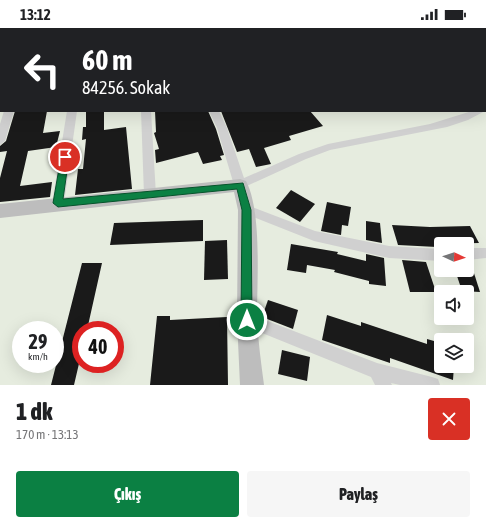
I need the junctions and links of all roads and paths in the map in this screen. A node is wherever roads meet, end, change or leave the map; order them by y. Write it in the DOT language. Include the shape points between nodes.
graph roads {
  1 [pos="9,112"];
  2 [pos="72,112"];
  3 [pos="146,112"];
  4 [pos="214,112"];
  5 [pos="478,112"];
  6 [pos="0,141"];
  7 [pos="240,185"];
  8 [pos="150,195"];
  9 [pos="58,203"];
  10 [pos="0,210"];
  11 [pos="247,210"];
  12 [pos="485,252"];
  13 [pos="474,253"];
  14 [pos="434,255"];
  15 [pos="247,320"];
  16 [pos="380,378"];
  17 [pos="252,385"];
  18 [pos="432,385"];
  1 -- 6 [label="street"];
  2 -- 9 [label="street"];
  3 -- 8 [label="street"];
  4 -- 7 [label="street"];
  5 -- 7 [label="street" via="462,120 333,146 304,155"];
  7 -- 8 [label="street"];
  7 -- 11 [label="street"];
  8 -- 9 [label="street"];
  9 -- 10 [label="street"];
  11 -- 14 [label="street" via="314,236 389,252"];
  11 -- 15 [label="street"];
  12 -- 13 [label="street"];
  15 -- 16 [label="street"];
  15 -- 17 [label="street"];
  16 -- 18 [label="street"];
}
